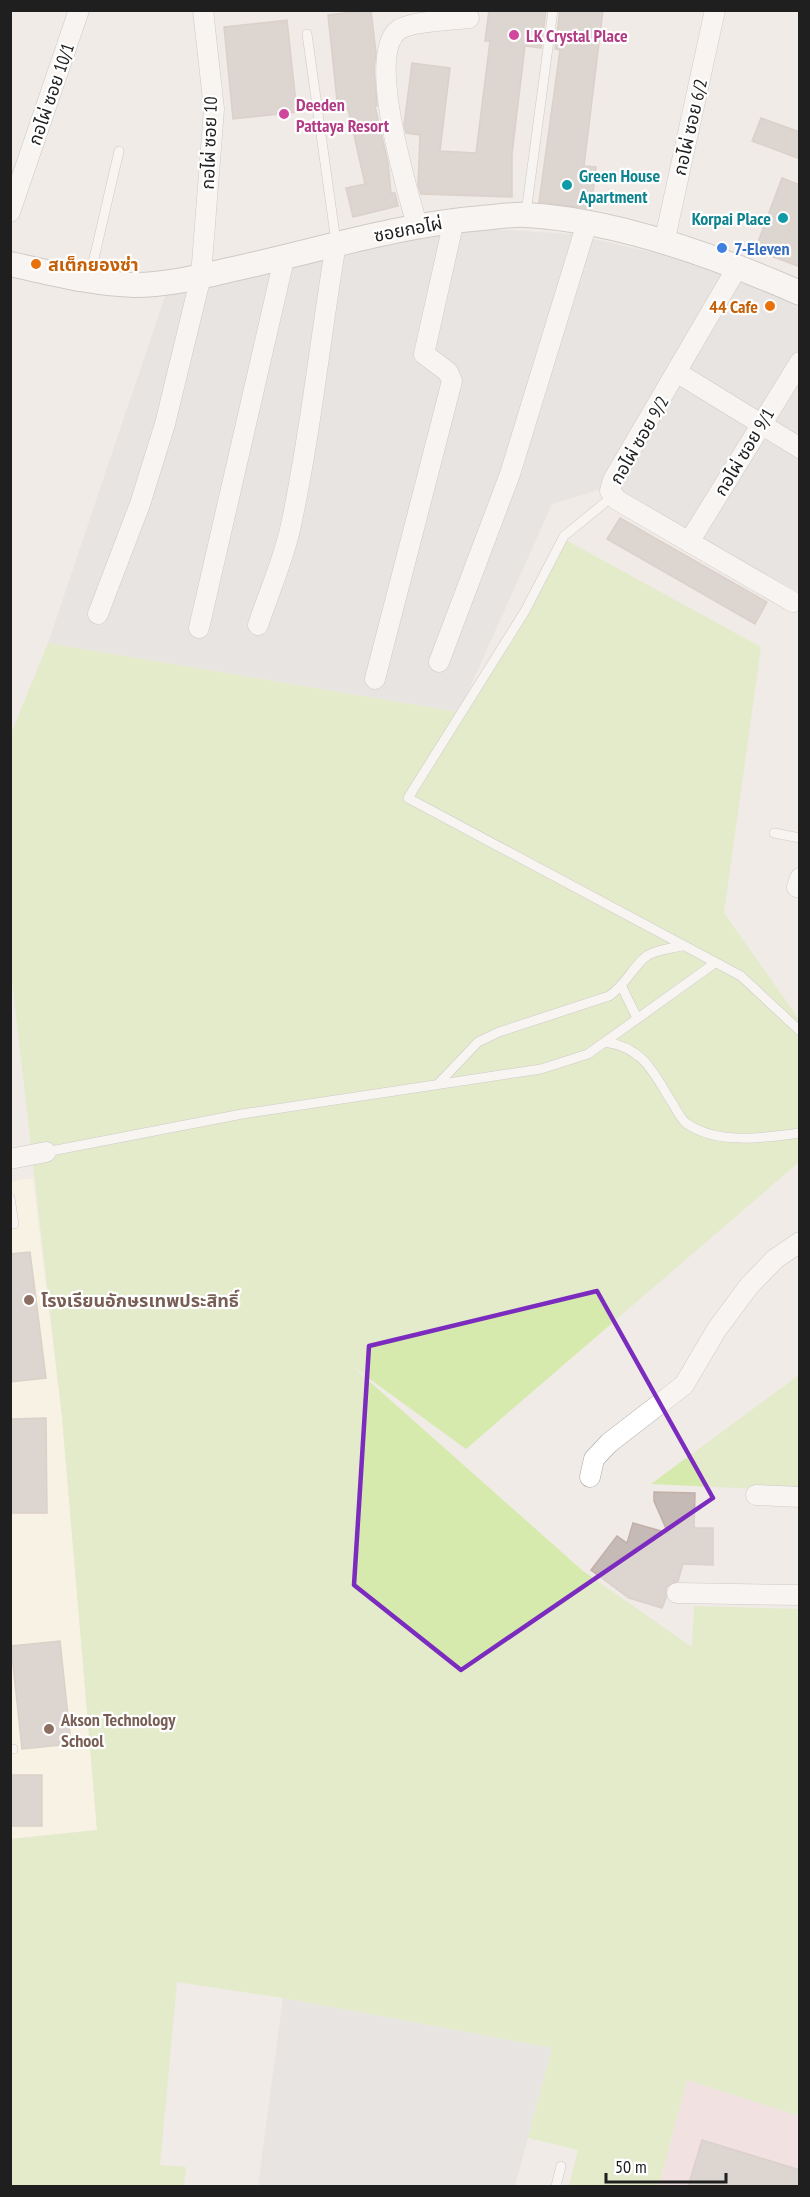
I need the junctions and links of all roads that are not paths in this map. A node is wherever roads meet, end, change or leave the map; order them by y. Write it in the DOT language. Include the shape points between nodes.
graph roads {
  1 [pos="79,10"];
  2 [pos="202,10"];
  3 [pos="553,10"];
  4 [pos="716,10"];
  5 [pos="469,18"];
  6 [pos="307,34"];
  7 [pos="119,151"];
  8 [pos="10,212"];
  9 [pos="526,215"];
  10 [pos="454,220"];
  11 [pos="587,223"];
  12 [pos="417,225"];
  13 [pos="664,243"];
  14 [pos="336,244"];
  15 [pos="284,259"];
  16 [pos="10,264"];
  17 [pos="738,266"];
  18 [pos="201,276"];
  19 [pos="89,281"];
  20 [pos="800,293"];
  21 [pos="800,362"];
  22 [pos="678,373"];
  23 [pos="760,425"];
  24 [pos="800,448"];
  25 [pos="613,496"];
  26 [pos="689,542"];
  27 [pos="792,602"];
  28 [pos="99,614"];
  29 [pos="258,625"];
  30 [pos="199,628"];
  31 [pos="439,662"];
  32 [pos="375,679"];
  33 [pos="774,833"];
  34 [pos="800,838"];
  35 [pos="682,946"];
  36 [pos="715,963"];
  37 [pos="622,987"];
  38 [pos="637,1018"];
  39 [pos="800,1031"];
  40 [pos="605,1042"];
  41 [pos="439,1083"];
  42 [pos="800,1133"];
  43 [pos="27,1156"];
  44 [pos="10,1198"];
  45 [pos="10,1224"];
  46 [pos="800,1242"];
  47 [pos="590,1477"];
  48 [pos="756,1495"];
  49 [pos="800,1497"];
  50 [pos="677,1593"];
  51 [pos="800,1595"];
  52 [pos="561,2166"];
  53 [pos="556,2187"];
  1 -- 8 [label="street, กอไผ่ ซอย 10/1"];
  2 -- 18 [label="street, กอไผ่ ซอย 10" via="214,109"];
  3 -- 9 [label="lane"];
  4 -- 13 [label="street, กอไผ่ ซอย 6/2"];
  5 -- 12 [label="street" via="409,25 397,31 388,47 386,69 393,137"];
  6 -- 14 [label="lane"];
  7 -- 19 [label="lane"];
  9 -- 10 [label="street, ซอยกอไผ่"];
  9 -- 11 [label="street, ซอยกอไผ่"];
  10 -- 12 [label="street, ซอยกอไผ่"];
  10 -- 32 [label="street" via="424,354 448,372 452,381"];
  11 -- 13 [label="street, ซอยกอไผ่"];
  11 -- 31 [label="street" via="510,474"];
  12 -- 14 [label="street, ซอยกอไผ่"];
  13 -- 17 [label="street, ซอยกอไผ่"];
  14 -- 15 [label="street, ซอยกอไผ่"];
  14 -- 29 [label="street" via="291,526"];
  15 -- 18 [label="street, ซอยกอไผ่"];
  15 -- 30 [label="street"];
  16 -- 19 [label="street, ซอยกอไผ่"];
  17 -- 20 [label="street, ซอยกอไผ่"];
  17 -- 22 [label="street, กอไผ่ ซอย 9/2"];
  18 -- 19 [label="street, ซอยกอไผ่" via="137,285"];
  18 -- 28 [label="street, กอไผ่ ซอย 10" via="165,424"];
  21 -- 23 [label="street, กอไผ่ ซอย 9/1"];
  22 -- 23 [label="street"];
  22 -- 25 [label="street, กอไผ่ ซอย 9/2" via="613,480"];
  23 -- 24 [label="street"];
  23 -- 26 [label="street, กอไผ่ ซอย 9/1"];
  25 -- 26 [label="street, กอไผ่ ซอย 9/2"];
  25 -- 35 [label="lane" via="564,536 525,611 408,798"];
  26 -- 27 [label="street, กอไผ่ ซอย 9/2"];
  33 -- 34 [label="lane"];
  35 -- 36 [label="lane"];
  35 -- 37 [label="lane" via="643,959"];
  36 -- 38 [label="lane"];
  36 -- 39 [label="lane" via="741,976"];
  37 -- 38 [label="lane"];
  37 -- 41 [label="lane" via="609,996 478,1042"];
  38 -- 40 [label="lane"];
  40 -- 41 [label="lane" via="588,1054 542,1069"];
  40 -- 42 [label="lane" via="621,1044 644,1059 684,1122 694,1128 750,1138"];
  41 -- 43 [label="lane" via="242,1114"];
  44 -- 45 [label="lane" via="14,1224"];
  46 -- 47 [label="street" via="775,1259 749,1286 717,1329 684,1385 594,1459"];
  48 -- 49 [label="street"];
  50 -- 51 [label="street"];
  52 -- 53 [label="lane"];
}
